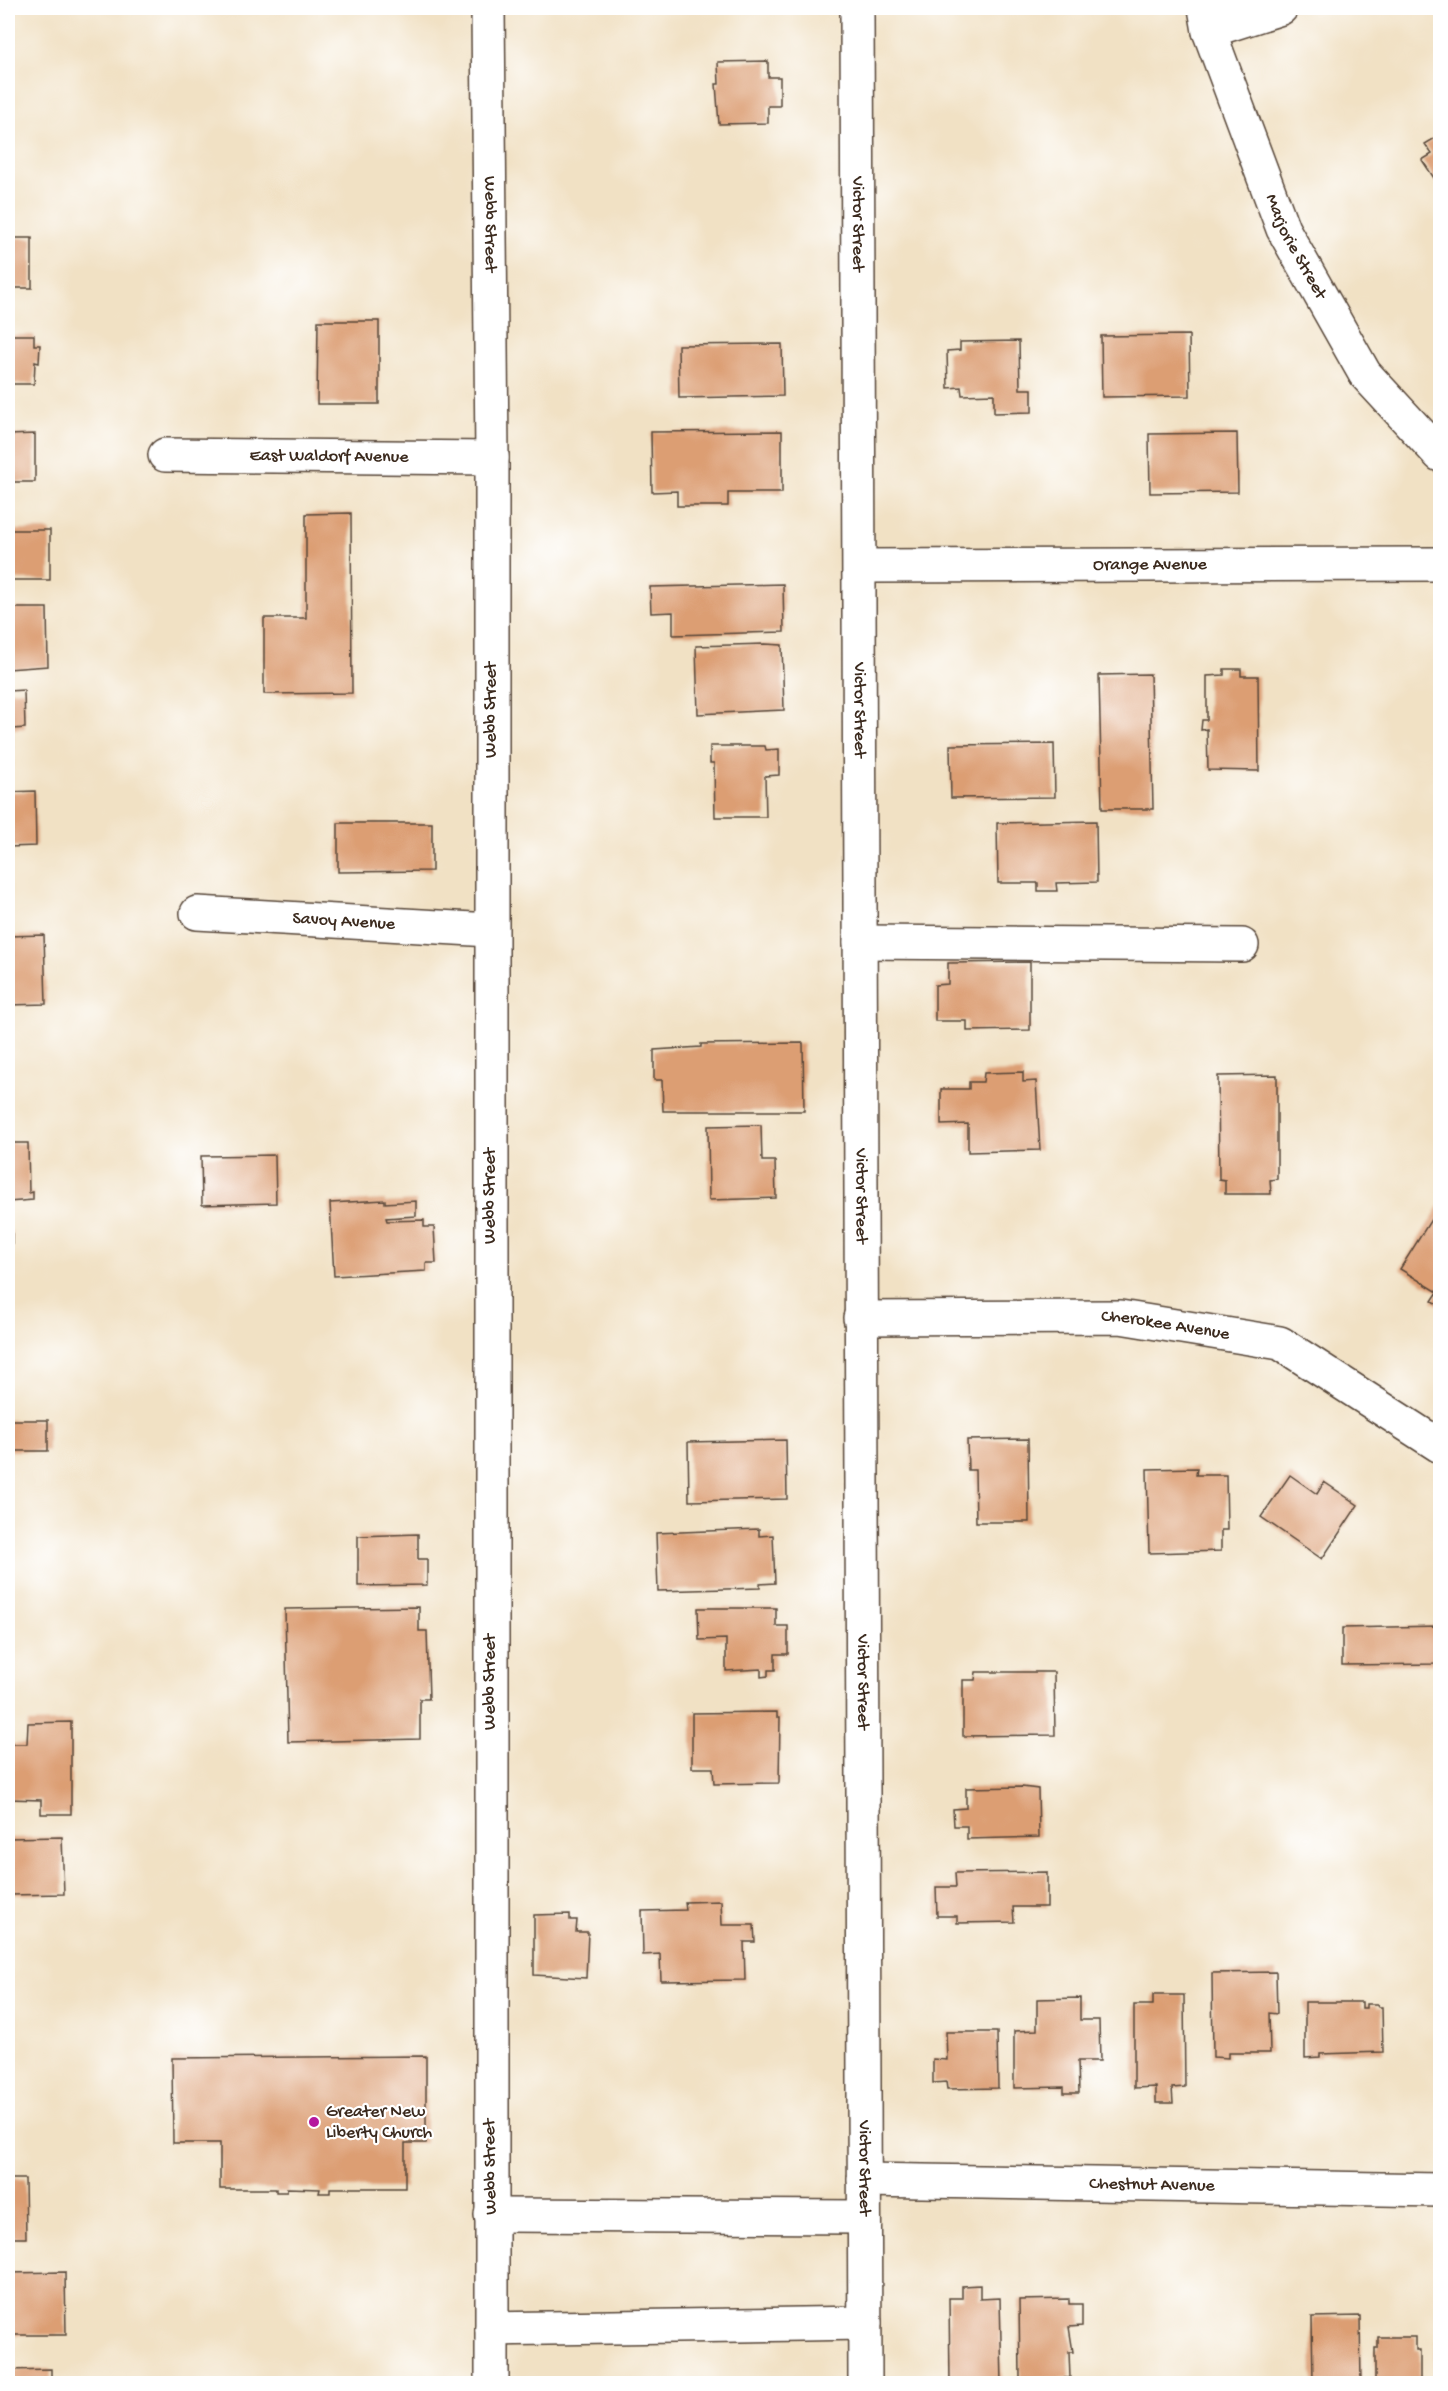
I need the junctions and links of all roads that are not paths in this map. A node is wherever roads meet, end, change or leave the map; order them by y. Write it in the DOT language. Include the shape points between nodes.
graph roads {
  1 [pos="488,8"];
  2 [pos="857,8"];
  3 [pos="1281,8"];
  4 [pos="1207,19"];
  5 [pos="165,455"];
  6 [pos="1440,455"];
  7 [pos="492,458"];
  8 [pos="1440,564"];
  9 [pos="860,566"];
  10 [pos="197,913"];
  11 [pos="490,930"];
  12 [pos="860,942"];
  13 [pos="1242,945"];
  14 [pos="860,1318"];
  15 [pos="1440,1446"];
  16 [pos="864,2180"];
  17 [pos="1440,2190"];
  18 [pos="491,2215"];
  19 [pos="864,2217"];
  20 [pos="865,2323"];
  21 [pos="492,2329"];
  22 [pos="492,2384"];
  23 [pos="865,2384"];
  1 -- 7 [label="street, Webb Street"];
  2 -- 9 [label="street, Victor Street"];
  3 -- 4 [label="street"];
  4 -- 6 [label="street, Marjorie Street" via="1283,229 1365,374"];
  5 -- 7 [label="street, East Waldorf Avenue"];
  7 -- 11 [label="street, Webb Street"];
  8 -- 9 [label="street, Orange Avenue"];
  9 -- 12 [label="street, Victor Street"];
  10 -- 11 [label="street, Savoy Avenue"];
  11 -- 18 [label="street, Webb Street"];
  12 -- 13 [label="street"];
  12 -- 14 [label="street, Victor Street"];
  14 -- 15 [label="street, Cherokee Avenue" via="1120,1317 1280,1343"];
  14 -- 16 [label="street, Victor Street"];
  16 -- 17 [label="street, Chestnut Avenue"];
  16 -- 19 [label="street, Victor Street"];
  18 -- 19 [label="street"];
  18 -- 21 [label="street, Webb Street"];
  19 -- 20 [label="street, Victor Street"];
  20 -- 21 [label="street"];
  20 -- 23 [label="street, Victor Street"];
  21 -- 22 [label="street, Webb Street"];
}
